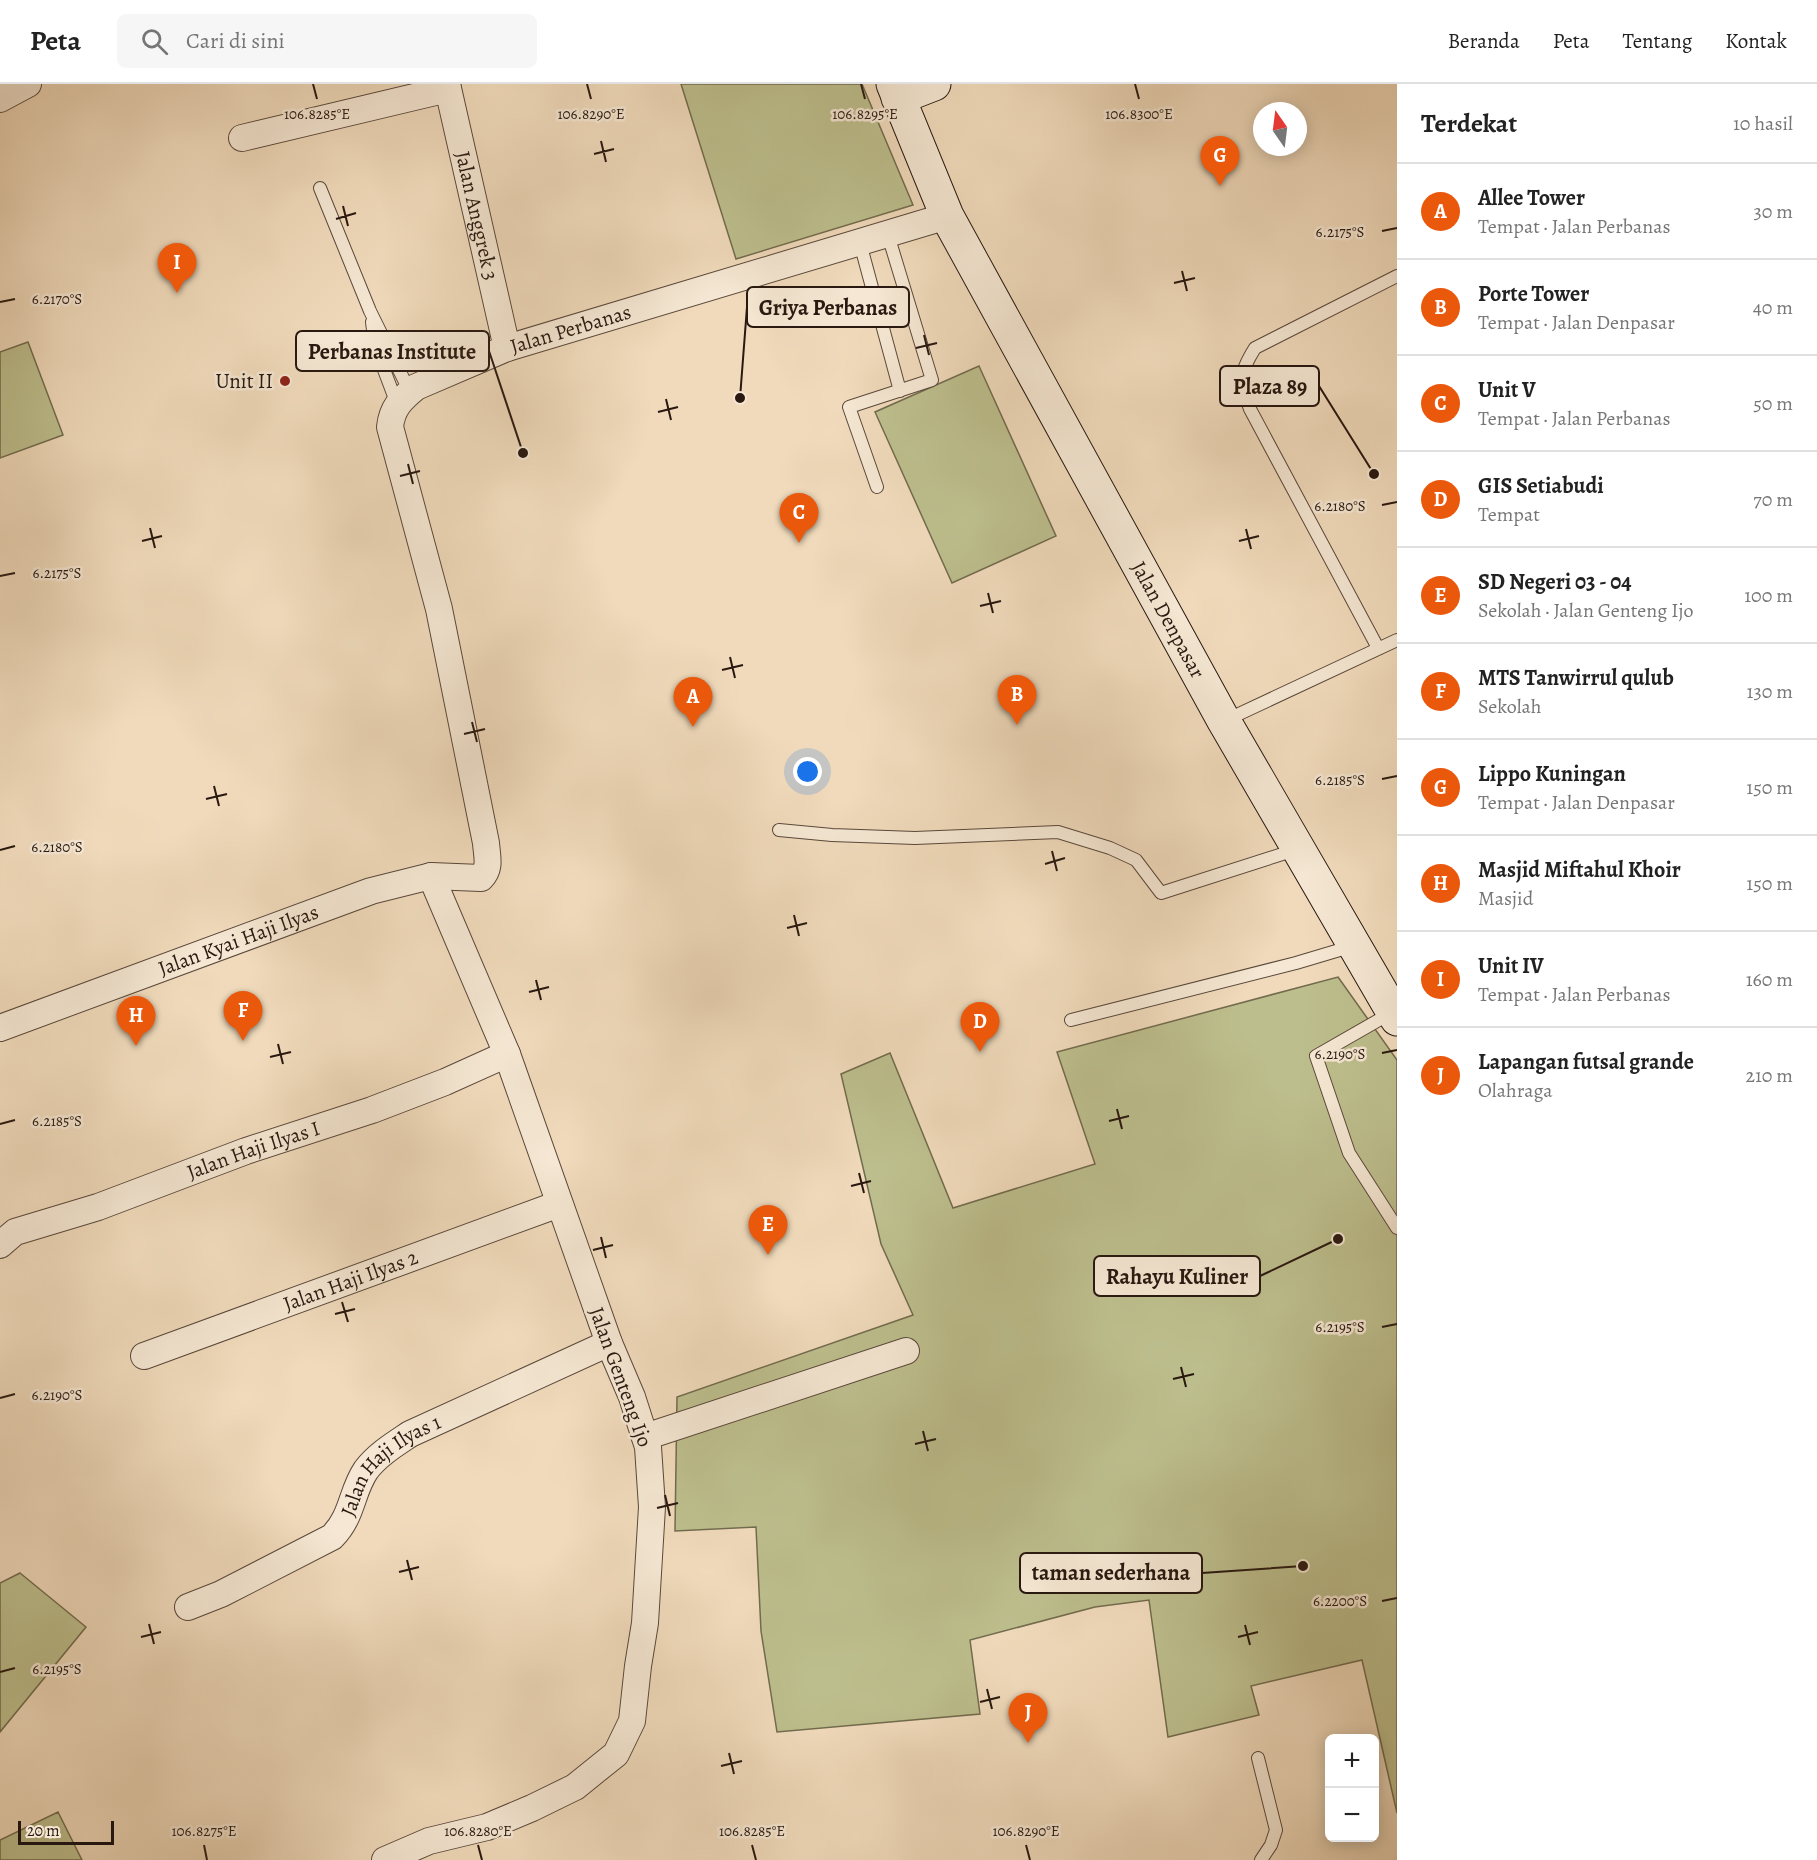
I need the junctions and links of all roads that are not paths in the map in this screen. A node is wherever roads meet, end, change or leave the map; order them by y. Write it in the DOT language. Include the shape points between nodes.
graph roads {
  1 [pos="28,84"];
  2 [pos="934,84"];
  3 [pos="448,86"];
  4 [pos="895,91"];
  5 [pos="0,99"];
  6 [pos="242,138"];
  7 [pos="320,188"];
  8 [pos="947,216"];
  9 [pos="888,235"];
  10 [pos="860,243"];
  11 [pos="1397,276"];
  12 [pos="370,311"];
  13 [pos="507,348"];
  14 [pos="900,391"];
  15 [pos="408,394"];
  16 [pos="877,487"];
  17 [pos="1397,639"];
  18 [pos="1378,648"];
  19 [pos="1224,721"];
  20 [pos="779,830"];
  21 [pos="1298,849"];
  22 [pos="431,876"];
  23 [pos="1355,946"];
  24 [pos="1395,1015"];
  25 [pos="1071,1020"];
  26 [pos="0,1028"];
  27 [pos="507,1054"];
  28 [pos="559,1204"];
  29 [pos="1397,1228"];
  30 [pos="0,1245"];
  31 [pos="609,1343"];
  32 [pos="906,1351"];
  33 [pos="144,1356"];
  34 [pos="645,1437"];
  35 [pos="188,1607"];
  36 [pos="1258,1758"];
  37 [pos="385,1860"];
  38 [pos="1261,1860"];
  1 -- 5 [label="street"];
  2 -- 4 [label="street"];
  3 -- 6 [label="street"];
  3 -- 13 [label="street, Jalan Anggrek 3"];
  4 -- 8 [label="street, Jalan Denpasar"];
  7 -- 12 [label="lane"];
  8 -- 9 [label="street, Jalan Perbanas"];
  8 -- 19 [label="street, Jalan Denpasar"];
  9 -- 10 [label="street, Jalan Perbanas"];
  9 -- 14 [label="lane" via="932,380"];
  10 -- 13 [label="street, Jalan Perbanas"];
  10 -- 14 [label="lane"];
  11 -- 18 [label="lane" via="1255,348 1243,366 1242,386 1250,409"];
  12 -- 15 [label="lane"];
  12 -- 15 [label="lane" via="375,346"];
  13 -- 15 [label="street, Jalan Perbanas"];
  14 -- 16 [label="lane" via="849,407"];
  15 -- 22 [label="street, Jalan Kyai Haji Ilyas" via="391,415 390,428 440,609 488,863 481,878"];
  17 -- 18 [label="lane"];
  18 -- 19 [label="lane"];
  19 -- 21 [label="street, Jalan Denpasar"];
  20 -- 21 [label="lane" via="915,838 1058,832 1136,860 1161,892"];
  21 -- 23 [label="street, Jalan Denpasar"];
  22 -- 26 [label="street, Jalan Kyai Haji Ilyas" via="371,891"];
  22 -- 27 [label="street, Jalan Genteng Ijo"];
  23 -- 24 [label="street, Jalan Denpasar"];
  23 -- 25 [label="lane"];
  24 -- 29 [label="lane" via="1316,1056 1349,1153"];
  27 -- 28 [label="street, Jalan Genteng Ijo"];
  27 -- 30 [label="street, Jalan Haji Ilyas I" via="372,1110 98,1207 15,1232"];
  28 -- 31 [label="street, Jalan Genteng Ijo"];
  28 -- 33 [label="street, Jalan Haji Ilyas 2"];
  31 -- 34 [label="street, Jalan Genteng Ijo"];
  31 -- 35 [label="street, Jalan Haji Ilyas 1" via="410,1434 366,1470 342,1527 332,1537"];
  32 -- 34 [label="street"];
  34 -- 37 [label="street, Jalan Genteng Ijo" via="652,1507 645,1623 632,1721 616,1754 575,1787 532,1808 487,1827 429,1841"];
  36 -- 38 [label="lane" via="1276,1830"];
}
